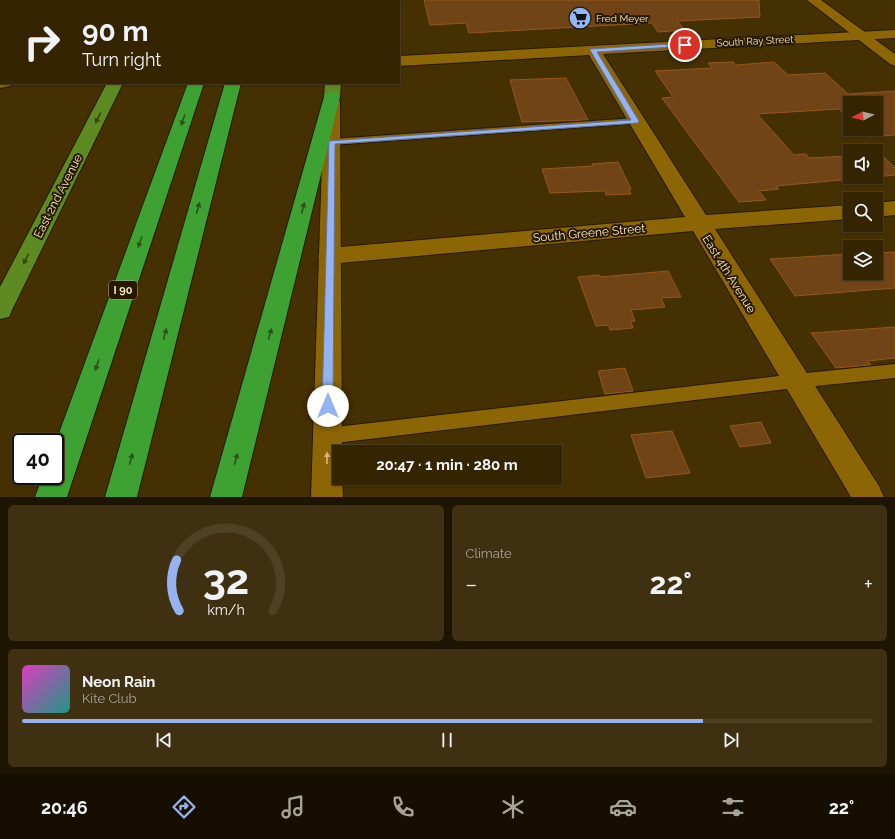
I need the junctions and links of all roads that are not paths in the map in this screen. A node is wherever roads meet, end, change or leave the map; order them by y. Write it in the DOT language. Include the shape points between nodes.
graph roads {
  1 [pos="813,0"];
  2 [pos="895,34"];
  3 [pos="861,36"];
  4 [pos="593,50"];
  5 [pos="895,60"];
  6 [pos="400,61"];
  7 [pos="114,84"];
  8 [pos="196,84"];
  9 [pos="233,84"];
  10 [pos="333,90"];
  11 [pos="636,121"];
  12 [pos="331,142"];
  13 [pos="895,208"];
  14 [pos="883,209"];
  15 [pos="843,213"];
  16 [pos="698,223"];
  17 [pos="329,256"];
  18 [pos="8,280"];
  19 [pos="0,310"];
  20 [pos="895,371"];
  21 [pos="796,381"];
  22 [pos="327,436"];
  23 [pos="51,497"];
  24 [pos="121,497"];
  25 [pos="226,497"];
  26 [pos="327,497"];
  27 [pos="868,497"];
  1 -- 3 [label="street"];
  2 -- 3 [label="street, South Ray Street"];
  3 -- 4 [label="street, South Ray Street"];
  3 -- 5 [label="street"];
  4 -- 6 [label="street, South Ray Street"];
  4 -- 11 [label="street, East 4th Avenue"];
  7 -- 18 [label="main road, East 2nd Avenue, one-way"];
  8 -- 23 [label="highway, I 90, one-way"];
  24 -- 9 [label="highway, one-way"];
  10 -- 12 [label="street"];
  25 -- 10 [label="highway, one-way"];
  11 -- 12 [label="lane"];
  11 -- 16 [label="street, East 4th Avenue"];
  12 -- 17 [label="street"];
  13 -- 14 [label="street"];
  15 -- 16 [label="street, South Greene Street"];
  16 -- 17 [label="street, South Greene Street"];
  16 -- 21 [label="street, East 4th Avenue"];
  17 -- 22 [label="street"];
  18 -- 19 [label="main road, East 2nd Avenue"];
  20 -- 21 [label="lane"];
  21 -- 22 [label="lane"];
  21 -- 27 [label="street, East 4th Avenue"];
  26 -- 22 [label="street, one-way"];
}
